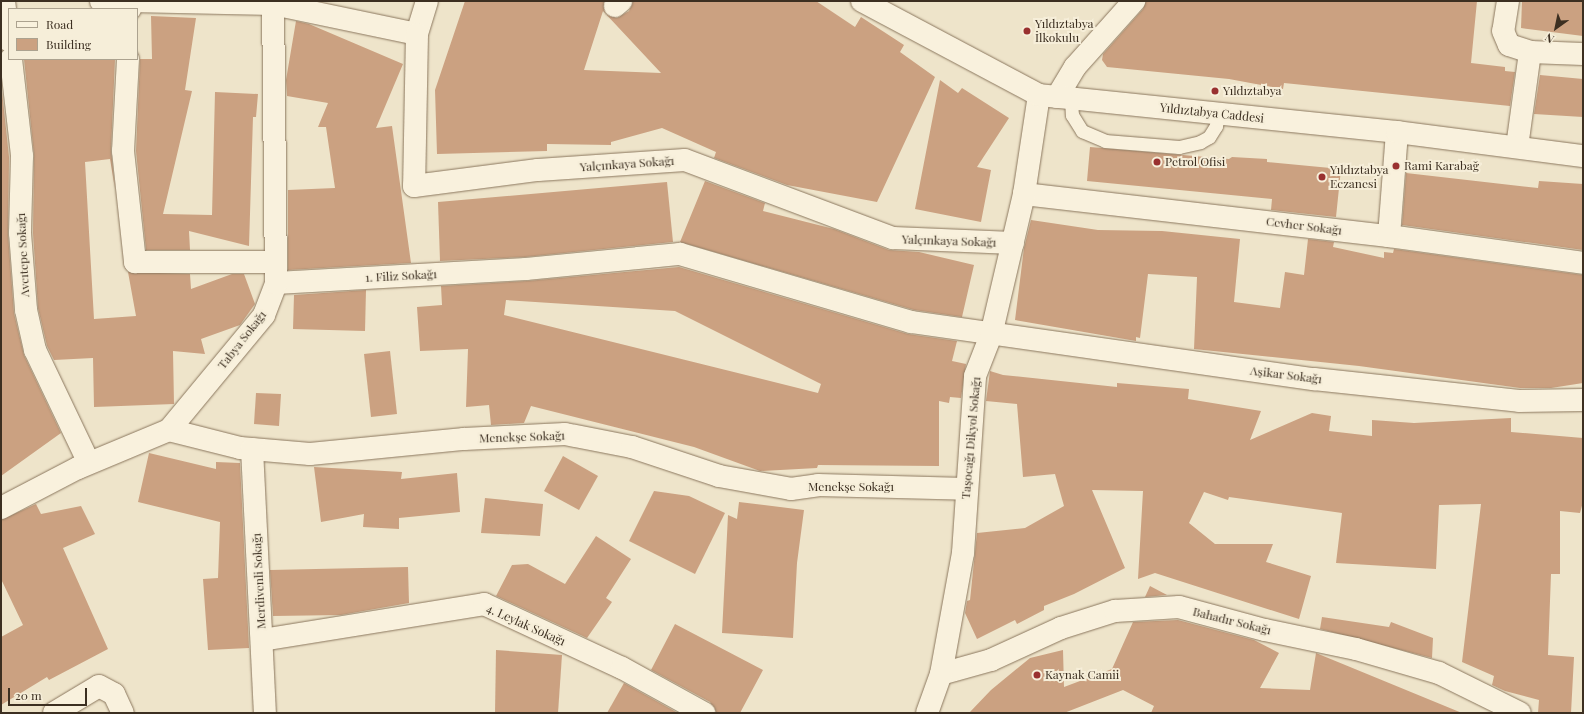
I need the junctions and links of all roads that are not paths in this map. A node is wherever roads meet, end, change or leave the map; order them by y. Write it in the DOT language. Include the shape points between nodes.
graph roads {
  1 [pos="4,1"];
  2 [pos="101,1"];
  3 [pos="427,1"];
  4 [pos="862,1"];
  5 [pos="1134,1"];
  6 [pos="1508,1"];
  7 [pos="273,3"];
  8 [pos="130,4"];
  9 [pos="8,33"];
  10 [pos="417,34"];
  11 [pos="1530,52"];
  12 [pos="1583,54"];
  13 [pos="11,60"];
  14 [pos="128,60"];
  15 [pos="1056,97"];
  16 [pos="1218,114"];
  17 [pos="1397,132"];
  18 [pos="1517,147"];
  19 [pos="1583,156"];
  20 [pos="1024,194"];
  21 [pos="1389,236"];
  22 [pos="1013,243"];
  23 [pos="276,262"];
  24 [pos="1583,263"];
  25 [pos="276,283"];
  26 [pos="991,335"];
  27 [pos="1583,400"];
  28 [pos="169,430"];
  29 [pos="252,449"];
  30 [pos="90,463"];
  31 [pos="966,489"];
  32 [pos="1,508"];
  33 [pos="262,640"];
  34 [pos="941,674"];
  35 [pos="54,713"];
  36 [pos="123,713"];
  37 [pos="265,713"];
  38 [pos="704,713"];
  39 [pos="927,713"];
  40 [pos="1520,713"];
  1 -- 9 [label="street"];
  2 -- 8 [label="street"];
  3 -- 10 [label="street, Yalçınkaya Sokağı"];
  4 -- 15 [label="street, Yıldıztabya Caddesi"];
  5 -- 15 [label="street" via="1075,67"];
  6 -- 11 [label="street" via="1503,31 1509,46"];
  7 -- 8 [label="street"];
  7 -- 10 [label="street"];
  7 -- 23 [label="street, Tabya Sokağı"];
  10 -- 22 [label="street, Yalçınkaya Sokağı" via="414,186 538,170 685,160 893,238"];
  11 -- 12 [label="street"];
  11 -- 18 [label="street"];
  13 -- 30 [label="street, Avcıtepe Sokağı" via="22,156 20,233 26,310 35,350"];
  14 -- 23 [label="street" via="123,150 135,262"];
  15 -- 16 [label="street, Yıldıztabya Caddesi"];
  15 -- 16 [label="lane" via="1082,131 1105,141 1179,147 1200,142 1208,137 1216,126"];
  15 -- 20 [label="street, Taşocağı Dikyol Sokağı"];
  16 -- 17 [label="street, Yıldıztabya Caddesi"];
  17 -- 18 [label="street, Yıldıztabya Caddesi"];
  17 -- 21 [label="street"];
  18 -- 19 [label="street, Yıldıztabya Caddesi"];
  20 -- 21 [label="street, Cevher Sokağı"];
  20 -- 22 [label="street, Taşocağı Dikyol Sokağı"];
  21 -- 24 [label="street, Cevher Sokağı"];
  22 -- 26 [label="street, Taşocağı Dikyol Sokağı"];
  23 -- 25 [label="street, Tabya Sokağı"];
  25 -- 26 [label="street, 1. Filiz Sokağı" via="526,269 680,254 911,322"];
  25 -- 28 [label="street, Tabya Sokağı" via="264,315"];
  26 -- 27 [label="street, Aşikar Sokağı" via="1345,382 1519,401"];
  26 -- 31 [label="street, Taşocağı Dikyol Sokağı" via="975,376"];
  28 -- 29 [label="street, Menekşe Sokağı"];
  28 -- 30 [label="street, Tabya Sokağı"];
  29 -- 31 [label="street, Menekşe Sokağı" via="310,454 464,439 565,434 632,447 719,476 791,489 818,485"];
  29 -- 33 [label="street, Merdivenli Sokağı"];
  30 -- 32 [label="street, Tabya Sokağı"];
  31 -- 34 [label="street, Taşocağı Dikyol Sokağı" via="963,553"];
  33 -- 37 [label="street, Merdivenli Sokağı"];
  33 -- 38 [label="street, 4. Leylak Sokağı" via="484,604 622,668"];
  34 -- 39 [label="street, Taşocağı Dikyol Sokağı"];
  34 -- 40 [label="street, Bahadır Sokağı" via="984,662 1061,628 1115,611 1179,607 1266,630 1356,649 1439,673"];
  35 -- 36 [label="street" via="99,686 114,694"];
}
